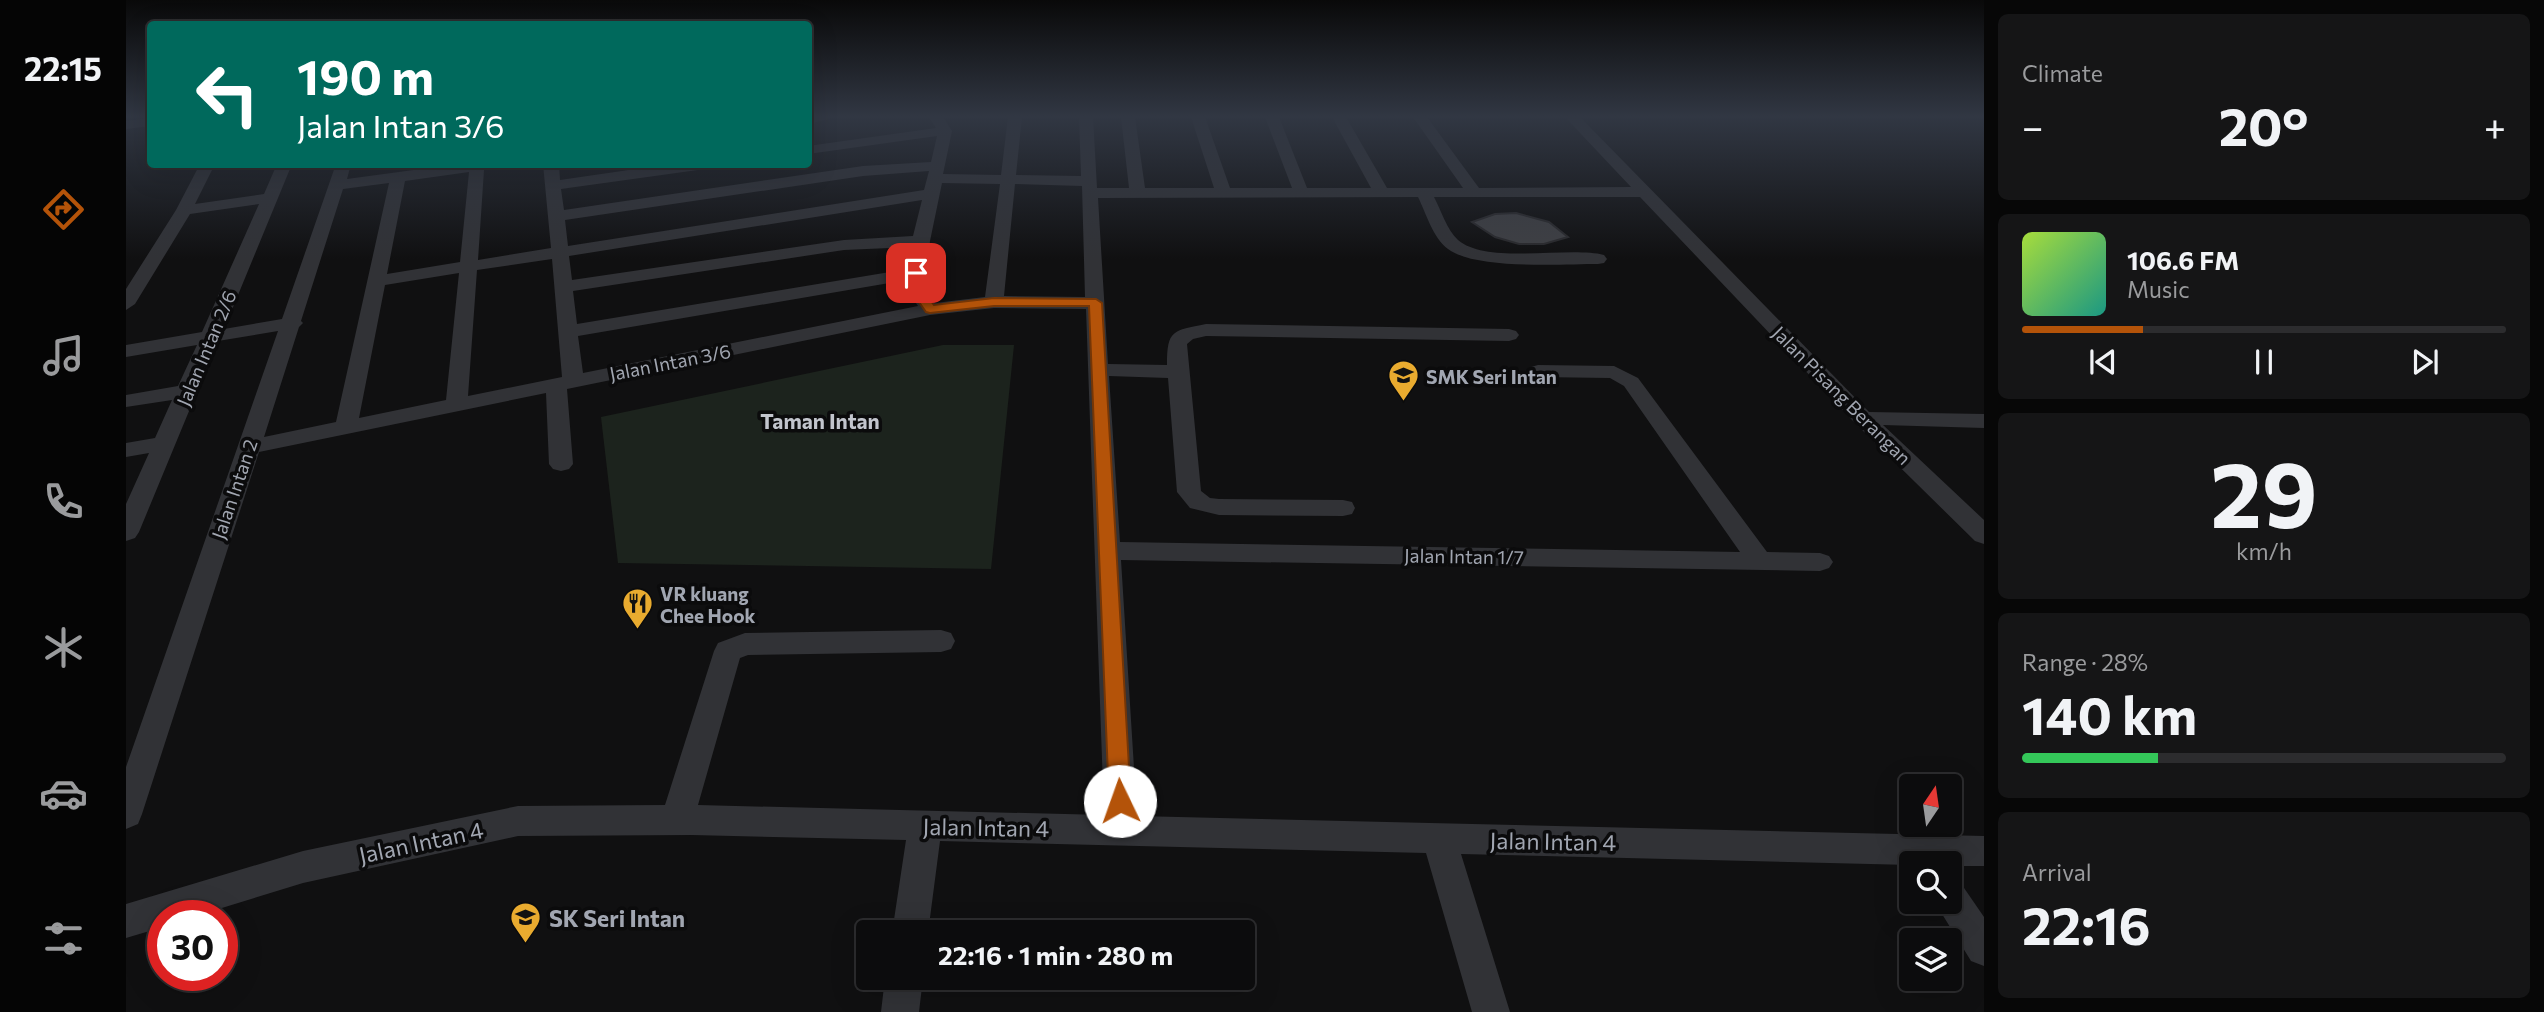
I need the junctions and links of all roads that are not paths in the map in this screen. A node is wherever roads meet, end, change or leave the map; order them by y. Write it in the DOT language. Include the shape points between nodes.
graph roads {
  1 [pos="936,164"];
  2 [pos="1010,164"];
  3 [pos="1089,164"];
  4 [pos="1134,164"];
  5 [pos="1214,164"];
  6 [pos="1290,164"];
  7 [pos="1366,164"];
  8 [pos="1454,164"];
  9 [pos="1619,164"];
  10 [pos="206,168"];
  11 [pos="283,168"];
  12 [pos="472,168"];
  13 [pos="487,168"];
  14 [pos="551,168"];
  15 [pos="677,168"];
  16 [pos="778,168"];
  17 [pos="341,175"];
  18 [pos="398,178"];
  19 [pos="1009,179"];
  20 [pos="934,180"];
  21 [pos="787,181"];
  22 [pos="553,186"];
  23 [pos="1090,187"];
  24 [pos="1138,192"];
  25 [pos="1223,192"];
  26 [pos="1301,192"];
  27 [pos="1646,192"];
  28 [pos="1382,193"];
  29 [pos="1424,193"];
  30 [pos="1475,193"];
  31 [pos="271,198"];
  32 [pos="184,210"];
  33 [pos="556,216"];
  34 [pos="921,241"];
  35 [pos="559,250"];
  36 [pos="1598,259"];
  37 [pos="468,266"];
  38 [pos="916,273"];
  39 [pos="376,281"];
  40 [pos="563,287"];
  41 [pos="994,302"];
  42 [pos="1096,303"];
  43 [pos="126,304"];
  44 [pos="930,309"];
  45 [pos="293,323"];
  46 [pos="567,332"];
  47 [pos="1509,335"];
  48 [pos="209,337"];
  49 [pos="126,351"];
  50 [pos="1099,370"];
  51 [pos="1538,371"];
  52 [pos="1178,372"];
  53 [pos="565,383"];
  54 [pos="189,391"];
  55 [pos="126,401"];
  56 [pos="456,405"];
  57 [pos="1863,418"];
  58 [pos="1984,421"];
  59 [pos="346,427"];
  60 [pos="165,443"];
  61 [pos="248,447"];
  62 [pos="126,450"];
  63 [pos="561,464"];
  64 [pos="1343,508"];
  65 [pos="129,518"];
  66 [pos="1984,535"];
  67 [pos="1108,551"];
  68 [pos="1760,561"];
  69 [pos="1820,562"];
  70 [pos="941,641"];
  71 [pos="126,814"];
  72 [pos="677,820"];
  73 [pos="925,826"];
  74 [pos="1121,829"];
  75 [pos="1439,838"];
  76 [pos="1984,851"];
  77 [pos="1962,853"];
  78 [pos="1899,855"];
  79 [pos="1961,914"];
  80 [pos="126,920"];
  81 [pos="912,920"];
  82 [pos="1984,948"];
  83 [pos="903,990"];
  84 [pos="900,1012"];
  85 [pos="1491,1012"];
  1 -- 20 [label="street"];
  2 -- 19 [label="street"];
  3 -- 23 [label="street"];
  4 -- 24 [label="street"];
  5 -- 25 [label="street"];
  6 -- 26 [label="street"];
  7 -- 28 [label="street"];
  8 -- 30 [label="street"];
  9 -- 27 [label="street, Jalan Pisang Berangan"];
  10 -- 32 [label="street"];
  11 -- 31 [label="street, Jalan Intan 2/6"];
  12 -- 18 [label="street"];
  13 -- 37 [label="street"];
  14 -- 22 [label="street"];
  15 -- 22 [label="street"];
  16 -- 21 [label="street"];
  17 -- 18 [label="street"];
  17 -- 45 [label="street, Jalan Intan 2"];
  18 -- 39 [label="street"];
  19 -- 20 [label="street"];
  19 -- 23 [label="street"];
  19 -- 41 [label="street"];
  20 -- 21 [label="street" via="863,172"];
  20 -- 34 [label="street"];
  20 -- 35 [label="street"];
  21 -- 33 [label="street"];
  22 -- 33 [label="street"];
  23 -- 24 [label="street"];
  23 -- 42 [label="street"];
  24 -- 25 [label="street"];
  25 -- 26 [label="street"];
  26 -- 28 [label="street"];
  27 -- 30 [label="street"];
  27 -- 57 [label="street, Jalan Pisang Berangan"];
  28 -- 29 [label="street"];
  29 -- 30 [label="street"];
  29 -- 36 [label="street" via="1451,244 1463,250 1483,256"];
  31 -- 32 [label="street"];
  31 -- 48 [label="street, Jalan Intan 2/6"];
  32 -- 43 [label="street"];
  33 -- 35 [label="street"];
  34 -- 38 [label="street"];
  34 -- 40 [label="street" via="844,245"];
  35 -- 37 [label="street"];
  35 -- 40 [label="street"];
  37 -- 39 [label="street"];
  37 -- 56 [label="street"];
  38 -- 44 [label="street" via="915,288"];
  38 -- 46 [label="street"];
  39 -- 59 [label="street"];
  40 -- 46 [label="street"];
  41 -- 42 [label="street, Jalan Intan 3/6"];
  41 -- 44 [label="street, Jalan Intan 3/6"];
  42 -- 50 [label="street"];
  44 -- 53 [label="street, Jalan Intan 3/6"];
  45 -- 48 [label="street"];
  45 -- 61 [label="street, Jalan Intan 2"];
  46 -- 53 [label="street"];
  47 -- 52 [label="street" via="1206,330 1186,334 1177,342"];
  48 -- 49 [label="street"];
  48 -- 54 [label="street, Jalan Intan 2/6"];
  50 -- 52 [label="street"];
  50 -- 67 [label="street"];
  51 -- 68 [label="street" via="1614,372 1631,382"];
  52 -- 64 [label="street" via="1189,492 1195,502 1219,507"];
  53 -- 56 [label="street, Jalan Intan 3/6"];
  53 -- 63 [label="street"];
  54 -- 55 [label="street"];
  54 -- 60 [label="street, Jalan Intan 2/6"];
  56 -- 59 [label="street, Jalan Intan 3/6"];
  57 -- 58 [label="street"];
  57 -- 66 [label="street, Jalan Pisang Berangan"];
  59 -- 61 [label="street, Jalan Intan 3/6"];
  60 -- 62 [label="street"];
  60 -- 65 [label="street, Jalan Intan 2/6"];
  61 -- 71 [label="street, Jalan Intan 2"];
  67 -- 68 [label="street, Jalan Intan 1/7"];
  67 -- 74 [label="street"];
  68 -- 69 [label="street, Jalan Intan 1/7"];
  70 -- 72 [label="street" via="745,644 728,652"];
  72 -- 73 [label="street, Jalan Intan 4"];
  72 -- 80 [label="street, Jalan Intan 4" via="518,821 303,867"];
  73 -- 74 [label="street, Jalan Intan 4"];
  73 -- 81 [label="street"];
  74 -- 75 [label="street, Jalan Intan 4"];
  75 -- 78 [label="street, Jalan Intan 4"];
  75 -- 85 [label="street"];
  76 -- 77 [label="street, Jalan Intan 4"];
  79 -- 82 [label="street"];
  83 -- 84 [label="street"];
}
